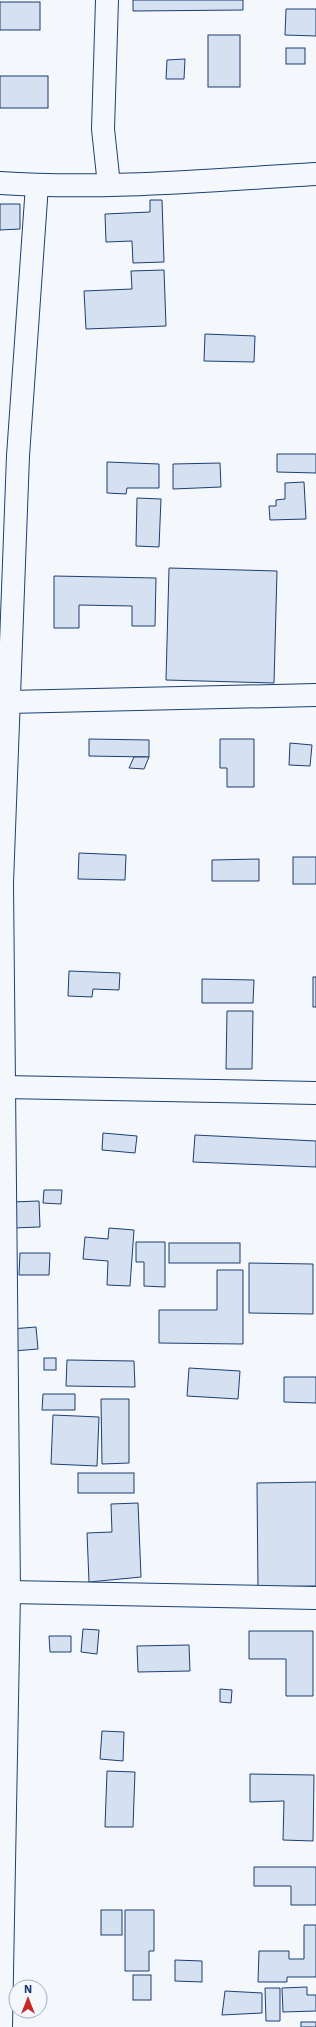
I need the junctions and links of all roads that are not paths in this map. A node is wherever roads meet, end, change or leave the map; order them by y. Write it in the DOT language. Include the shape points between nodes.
graph roads {
  1 [pos="107,0"];
  2 [pos="316,174"];
  3 [pos="0,183"];
  4 [pos="37,185"];
  5 [pos="109,185"];
  6 [pos="316,695"];
  7 [pos="8,702"];
  8 [pos="2,964"];
  9 [pos="3,1087"];
  10 [pos="316,1093"];
  11 [pos="8,1592"];
  12 [pos="316,1598"];
  13 [pos="2,1856"];
  14 [pos="1,2027"];
  1 -- 5 [label="street" via="103,129"];
  2 -- 5 [label="street"];
  3 -- 4 [label="street"];
  4 -- 5 [label="street"];
  4 -- 7 [label="street" via="18,456"];
  6 -- 7 [label="street"];
  7 -- 8 [label="street"];
  8 -- 9 [label="street"];
  9 -- 10 [label="street"];
  9 -- 11 [label="street"];
  11 -- 12 [label="street"];
  11 -- 13 [label="street"];
  13 -- 14 [label="street"];
}
